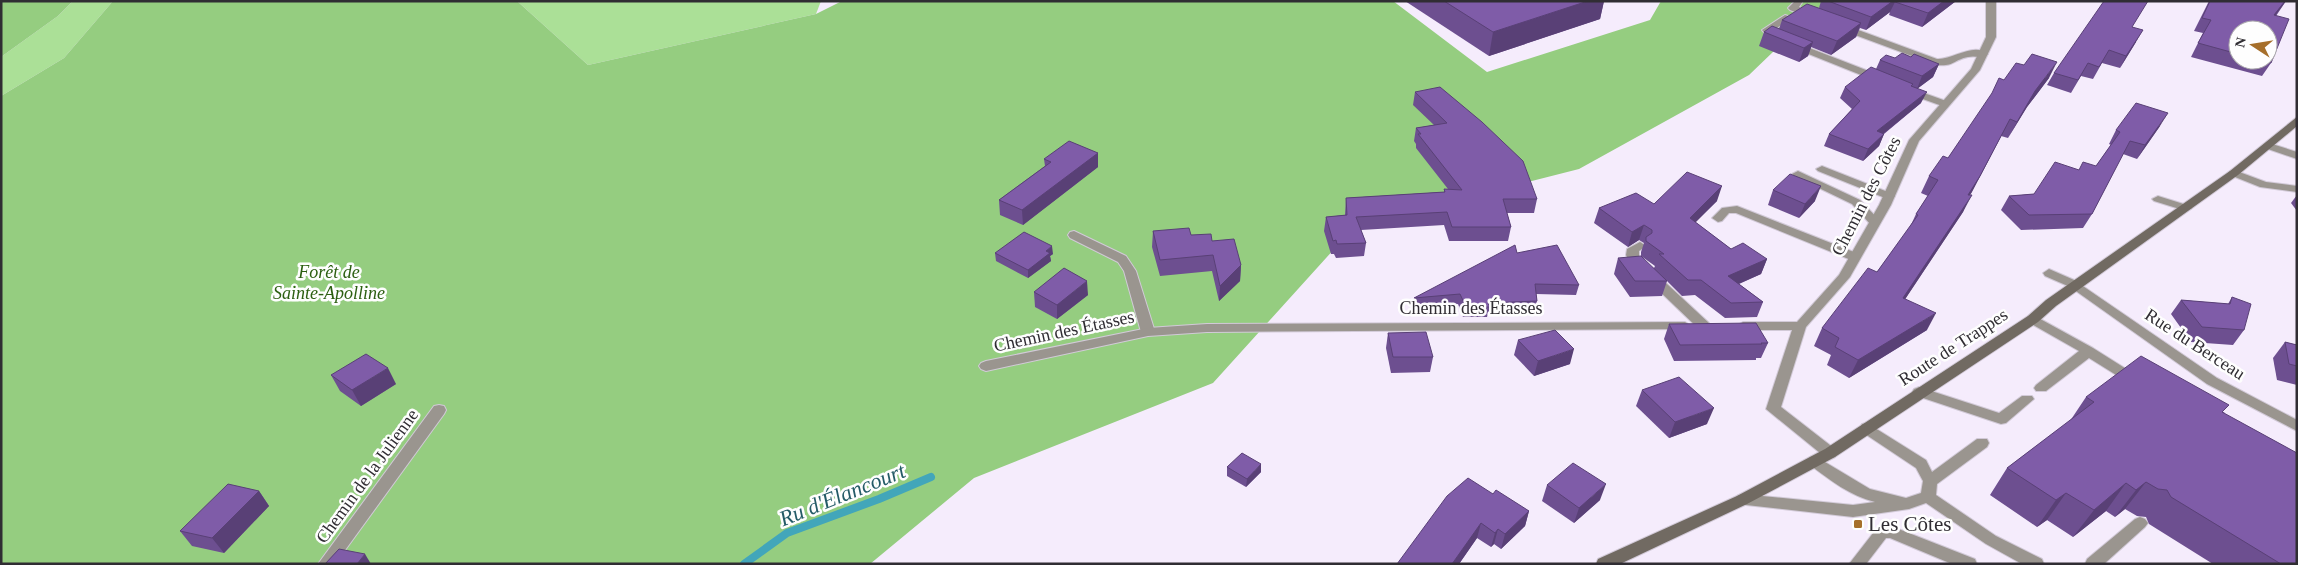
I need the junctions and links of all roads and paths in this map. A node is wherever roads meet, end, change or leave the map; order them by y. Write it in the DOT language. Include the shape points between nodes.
graph roads {
  1 [pos="1991,1"];
  2 [pos="1799,2"];
  3 [pos="1785,18"];
  4 [pos="1983,54"];
  5 [pos="1945,104"];
  6 [pos="2297,120"];
  7 [pos="2269,146"];
  8 [pos="2297,156"];
  9 [pos="1822,169"];
  10 [pos="2234,173"];
  11 [pos="1798,174"];
  12 [pos="2297,189"];
  13 [pos="1889,196"];
  14 [pos="2158,199"];
  15 [pos="2186,208"];
  16 [pos="1718,218"];
  17 [pos="1875,222"];
  18 [pos="1074,235"];
  19 [pos="1640,246"];
  20 [pos="1855,257"];
  21 [pos="2049,273"];
  22 [pos="2077,286"];
  23 [pos="2033,319"];
  24 [pos="1733,326"];
  25 [pos="1800,326"];
  26 [pos="1148,332"];
  27 [pos="2088,352"];
  28 [pos="986,366"];
  29 [pos="2142,385"];
  30 [pos="2042,388"];
  31 [pos="1919,392"];
  32 [pos="2026,400"];
  33 [pos="439,410"];
  34 [pos="2297,426"];
  35 [pos="1867,428"];
  36 [pos="1982,443"];
  37 [pos="1830,453"];
  38 [pos="1816,461"];
  39 [pos="1930,481"];
  40 [pos="1928,497"];
  41 [pos="1742,500"];
  42 [pos="1909,503"];
  43 [pos="2140,523"];
  44 [pos="2028,562"];
  45 [pos="326,564"];
  46 [pos="1604,564"];
  47 [pos="1857,564"];
  48 [pos="1969,564"];
  49 [pos="2093,564"];
  1 -- 4 [label="street, Chemin des Côtes" via="1991,37"];
  2 -- 4 [label="street" via="1793,8 1936,62 1948,62 1966,54"];
  3 -- 5 [label="street" via="1767,30 1772,37"];
  4 -- 5 [label="street, Chemin des Côtes" via="1976,70"];
  5 -- 13 [label="street, Chemin des Côtes" via="1914,140"];
  6 -- 7 [label="main road, Route de Trappes"];
  7 -- 8 [label="street"];
  7 -- 10 [label="main road, Route de Trappes"];
  9 -- 13 [label="street"];
  10 -- 12 [label="street" via="2264,185"];
  10 -- 15 [label="main road, Route de Trappes"];
  11 -- 17 [label="street" via="1856,202"];
  13 -- 17 [label="street, Chemin des Côtes"];
  14 -- 15 [label="street"];
  15 -- 22 [label="main road, Route de Trappes"];
  16 -- 20 [label="street" via="1726,210 1737,209"];
  17 -- 20 [label="street, Chemin des Côtes"];
  18 -- 26 [label="street" via="1122,259 1130,271"];
  19 -- 26 [label="street, Chemin des Étasses" via="1633,249 1634,260 1709,326 1207,328"];
  20 -- 25 [label="street, Chemin des Côtes" via="1844,277"];
  21 -- 22 [label="street, Rue du Berceau"];
  22 -- 23 [label="main road, Route de Trappes"];
  22 -- 34 [label="street, Rue du Berceau" via="2212,381"];
  23 -- 27 [label="street"];
  23 -- 31 [label="main road, Route de Trappes"];
  24 -- 25 [label="street"];
  25 -- 37 [label="street" via="1773,409"];
  26 -- 28 [label="street, Chemin des Étasses"];
  27 -- 29 [label="street"];
  27 -- 30 [label="street"];
  31 -- 32 [label="street" via="2001,419"];
  31 -- 35 [label="main road, Route de Trappes"];
  33 -- 45 [label="street, Chemin de la Julienne"];
  35 -- 37 [label="main road, Route de Trappes"];
  35 -- 39 [label="street" via="1921,464"];
  36 -- 39 [label="street"];
  37 -- 38 [label="main road, Route de Trappes"];
  38 -- 41 [label="main road, Route de Trappes"];
  38 -- 42 [label="street" via="1866,494"];
  39 -- 40 [label="street"];
  40 -- 42 [label="street"];
  40 -- 44 [label="street"];
  41 -- 42 [label="street" via="1853,511"];
  41 -- 46 [label="main road, Route de Trappes"];
  43 -- 49 [label="street"];
  47 -- 48 [label="street" via="1882,532 1891,532"];
}
